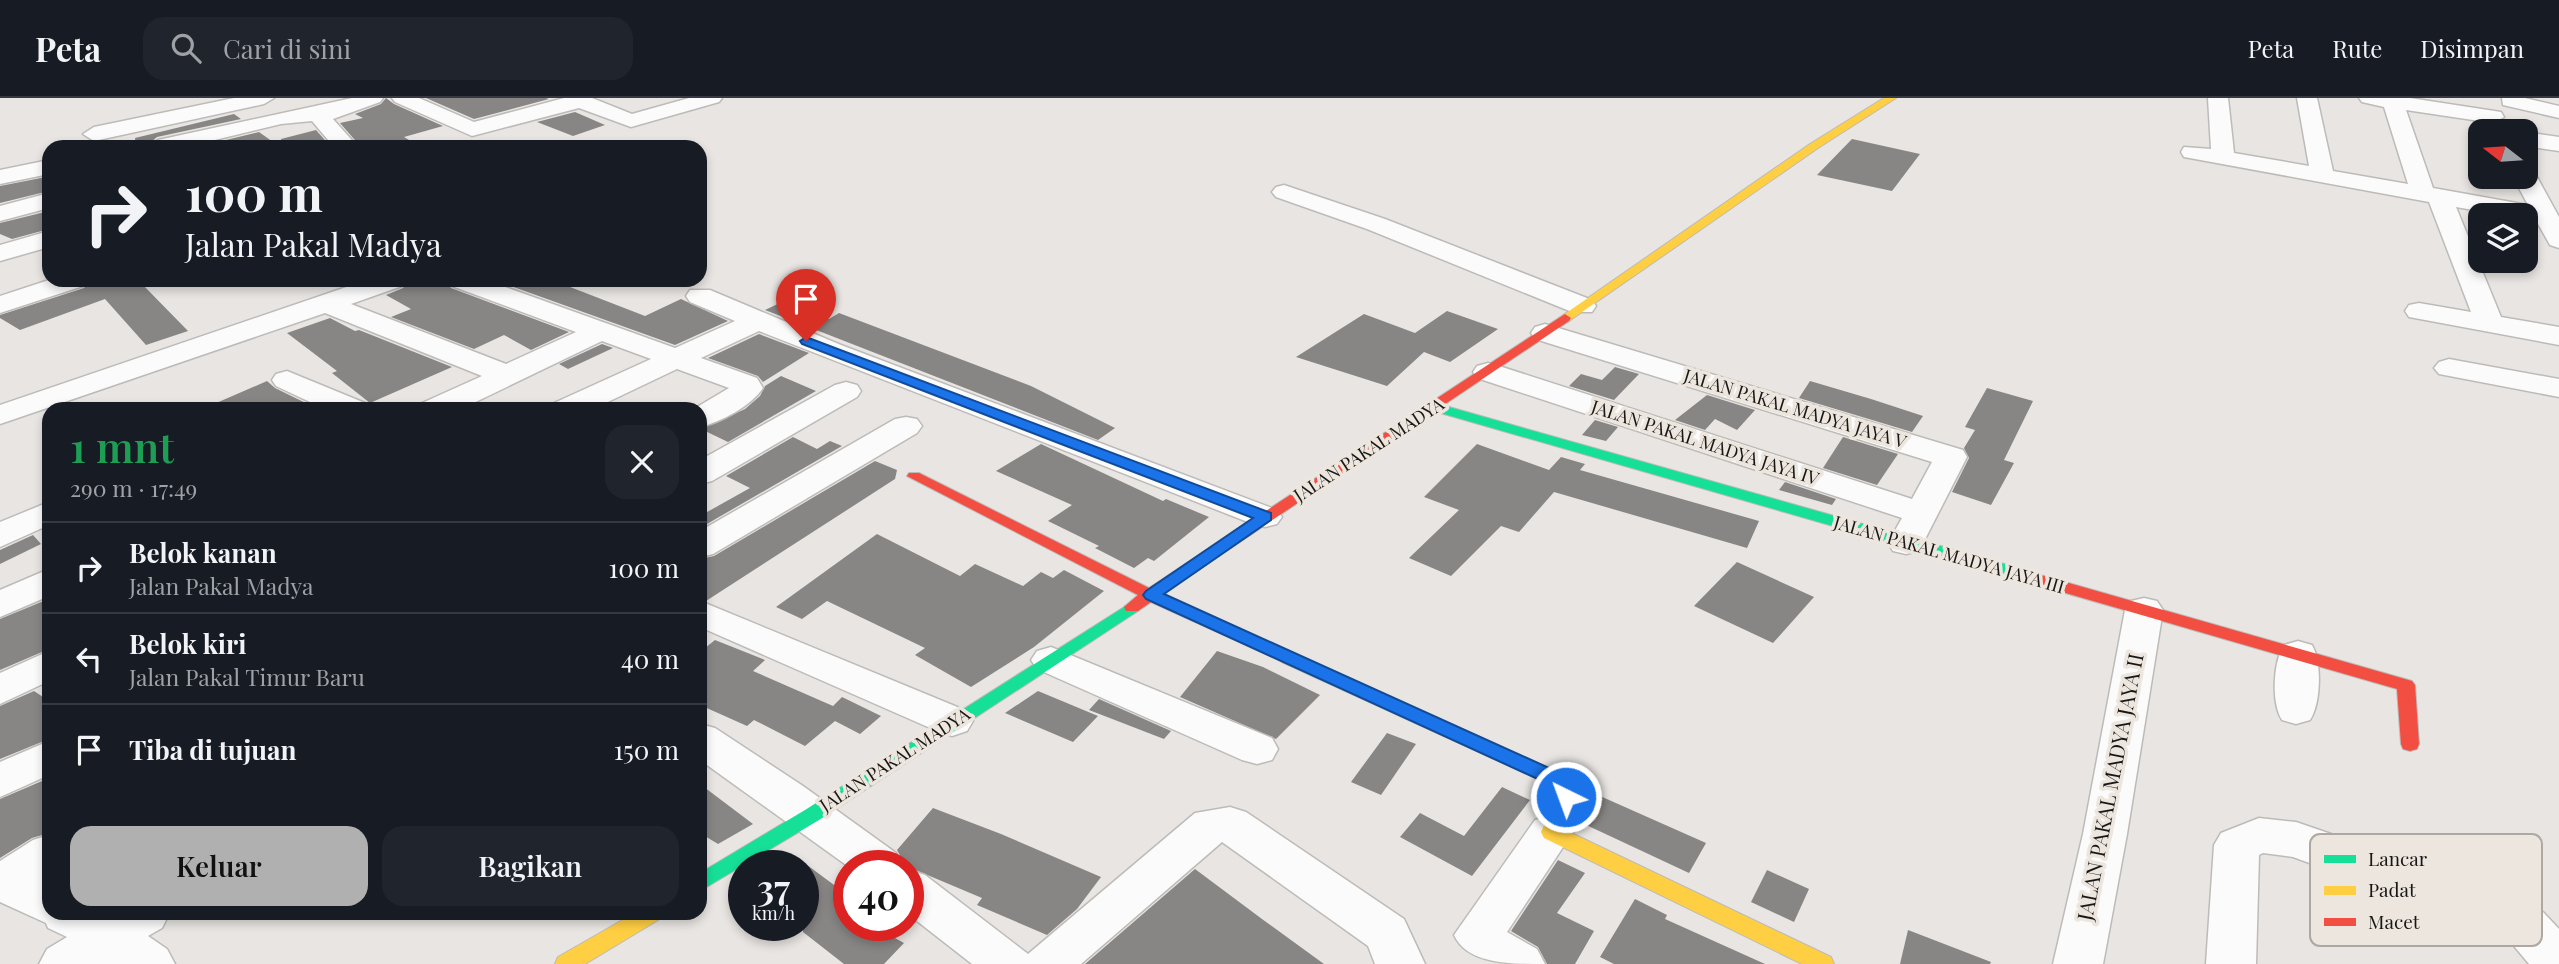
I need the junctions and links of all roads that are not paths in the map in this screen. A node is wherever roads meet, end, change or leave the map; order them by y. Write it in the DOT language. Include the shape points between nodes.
graph roads {
  1 [pos="264,98"];
  2 [pos="276,98"];
  3 [pos="373,98"];
  4 [pos="402,98"];
  5 [pos="712,98"];
  6 [pos="1891,98"];
  7 [pos="2218,98"];
  8 [pos="2307,98"];
  9 [pos="2369,98"];
  10 [pos="577,100"];
  11 [pos="2395,100"];
  12 [pos="2511,100"];
  13 [pos="2559,112"];
  14 [pos="318,117"];
  15 [pos="2476,119"];
  16 [pos="2498,119"];
  17 [pos="94,134"];
  18 [pos="195,140"];
  19 [pos="247,140"];
  20 [pos="340,140"];
  21 [pos="2538,141"];
  22 [pos="2559,144"];
  23 [pos="2192,152"];
  24 [pos="2223,158"];
  25 [pos="42,168"];
  26 [pos="2323,176"];
  27 [pos="0,177"];
  28 [pos="2531,189"];
  29 [pos="1284,192"];
  30 [pos="2431,195"];
  31 [pos="42,202"];
  32 [pos="0,214"];
  33 [pos="2546,216"];
  34 [pos="2559,240"];
  35 [pos="42,241"];
  36 [pos="0,253"];
  37 [pos="53,287"];
  38 [pos="374,287"];
  39 [pos="480,287"];
  40 [pos="700,296"];
  41 [pos="327,304"];
  42 [pos="0,305"];
  43 [pos="1582,306"];
  44 [pos="2419,311"];
  45 [pos="758,321"];
  46 [pos="2490,324"];
  47 [pos="601,331"];
  48 [pos="1545,333"];
  49 [pos="2559,336"];
  50 [pos="679,359"];
  51 [pos="2449,368"];
  52 [pos="1488,372"];
  53 [pos="506,375"];
  54 [pos="287,380"];
  55 [pos="2559,388"];
  56 [pos="846,391"];
  57 [pos="336,402"];
  58 [pos="450,402"];
  59 [pos="583,402"];
  60 [pos="1436,407"];
  61 [pos="707,414"];
  62 [pos="0,415"];
  63 [pos="906,426"];
  64 [pos="707,470"];
  65 [pos="914,477"];
  66 [pos="42,506"];
  67 [pos="1922,513"];
  68 [pos="1265,517"];
  69 [pos="0,536"];
  70 [pos="707,541"];
  71 [pos="1906,543"];
  72 [pos="42,584"];
  73 [pos="1152,595"];
  74 [pos="0,605"];
  75 [pos="2144,610"];
  76 [pos="707,616"];
  77 [pos="2298,654"];
  78 [pos="1051,660"];
  79 [pos="42,668"];
  80 [pos="0,690"];
  81 [pos="2296,710"];
  82 [pos="952,721"];
  83 [pos="707,744"];
  84 [pos="2410,744"];
  85 [pos="1257,749"];
  86 [pos="42,760"];
  87 [pos="0,781"];
  88 [pos="812,815"];
  89 [pos="1551,832"];
  90 [pos="2310,845"];
  91 [pos="859,850"];
  92 [pos="42,857"];
  93 [pos="707,879"];
  94 [pos="2,881"];
  95 [pos="924,900"];
  96 [pos="42,901"];
  97 [pos="99,920"];
  98 [pos="640,920"];
  99 [pos="127,925"];
  100 [pos="2542,943"];
  101 [pos="64,964"];
  102 [pos="150,964"];
  103 [pos="566,964"];
  104 [pos="1008,964"];
  105 [pos="1047,964"];
  106 [pos="1399,964"];
  107 [pos="1520,964"];
  108 [pos="1823,964"];
  109 [pos="2078,964"];
  110 [pos="2231,964"];
  111 [pos="2554,964"];
  1 -- 17 [label="street"];
  2 -- 14 [label="street"];
  3 -- 14 [label="street"];
  4 -- 10 [label="street" via="472,130"];
  5 -- 10 [label="street" via="631,121"];
  6 -- 43 [label="street, JALAN PAKAL MADYA"];
  7 -- 24 [label="street"];
  8 -- 26 [label="street"];
  9 -- 11 [label="street"];
  11 -- 15 [label="street"];
  11 -- 30 [label="street"];
  12 -- 13 [label="street"];
  12 -- 16 [label="street" via="2501,105"];
  14 -- 18 [label="street"];
  14 -- 19 [label="street"];
  14 -- 20 [label="street"];
  21 -- 22 [label="street"];
  23 -- 24 [label="street"];
  24 -- 26 [label="street"];
  25 -- 27 [label="street"];
  26 -- 30 [label="street"];
  28 -- 33 [label="street"];
  29 -- 43 [label="street"];
  30 -- 33 [label="street"];
  30 -- 46 [label="street"];
  31 -- 32 [label="street"];
  33 -- 34 [label="street"];
  35 -- 36 [label="street"];
  37 -- 42 [label="street"];
  38 -- 41 [label="street"];
  39 -- 47 [label="street"];
  40 -- 45 [label="street"];
  41 -- 53 [label="street"];
  41 -- 62 [label="street"];
  43 -- 48 [label="street, JALAN PAKAL MADYA"];
  44 -- 46 [label="street"];
  45 -- 50 [label="street"];
  45 -- 68 [label="street"];
  46 -- 49 [label="street"];
  47 -- 50 [label="street"];
  47 -- 53 [label="street"];
  48 -- 52 [label="street, JALAN PAKAL MADYA"];
  48 -- 67 [label="street, JALAN PAKAL MADYA JAYA V" via="1956,445"];
  50 -- 59 [label="street"];
  50 -- 61 [label="street" via="741,381 748,388"];
  51 -- 55 [label="street"];
  52 -- 60 [label="street, JALAN PAKAL MADYA"];
  52 -- 67 [label="street, JALAN PAKAL MADYA JAYA IV"];
  53 -- 58 [label="street"];
  54 -- 57 [label="street"];
  56 -- 64 [label="street"];
  60 -- 68 [label="street, JALAN PAKAL MADYA"];
  60 -- 71 [label="street, JALAN PAKAL MADYA JAYA III"];
  63 -- 70 [label="street"];
  65 -- 73 [label="street"];
  66 -- 69 [label="street"];
  67 -- 71 [label="street, JALAN PAKAL MADYA JAYA V"];
  68 -- 73 [label="street, JALAN PAKAL MADYA"];
  71 -- 75 [label="street, JALAN PAKAL MADYA JAYA III"];
  72 -- 74 [label="street"];
  73 -- 78 [label="street, JALAN PAKAL MADYA"];
  73 -- 89 [label="street" via="1562,782 1566,797"];
  75 -- 77 [label="street, JALAN PAKAL MADYA JAYA III"];
  75 -- 109 [label="street, JALAN PAKAL MADYA JAYA II"];
  76 -- 82 [label="street"];
  77 -- 81 [label="street"];
  77 -- 84 [label="street, JALAN PAKAL MADYA JAYA III" via="2406,685"];
  78 -- 82 [label="street, JALAN PAKAL MADYA"];
  78 -- 85 [label="street"];
  79 -- 80 [label="street"];
  82 -- 88 [label="street, JALAN PAKAL MADYA"];
  83 -- 88 [label="street"];
  86 -- 87 [label="street"];
  88 -- 91 [label="street"];
  88 -- 93 [label="street, JALAN PAKAL MADYA"];
  89 -- 107 [label="street" via="1478,935 1480,941"];
  89 -- 108 [label="street"];
  90 -- 110 [label="street" via="2259,835 2237,845"];
  92 -- 94 [label="street"];
  94 -- 96 [label="street"];
  95 -- 104 [label="street"];
  97 -- 99 [label="street"];
  98 -- 103 [label="street"];
  99 -- 101 [label="street"];
  99 -- 102 [label="street"];
  100 -- 111 [label="street"];
  105 -- 106 [label="street" via="1211,825 1220,823 1230,824 1387,933"];
}
